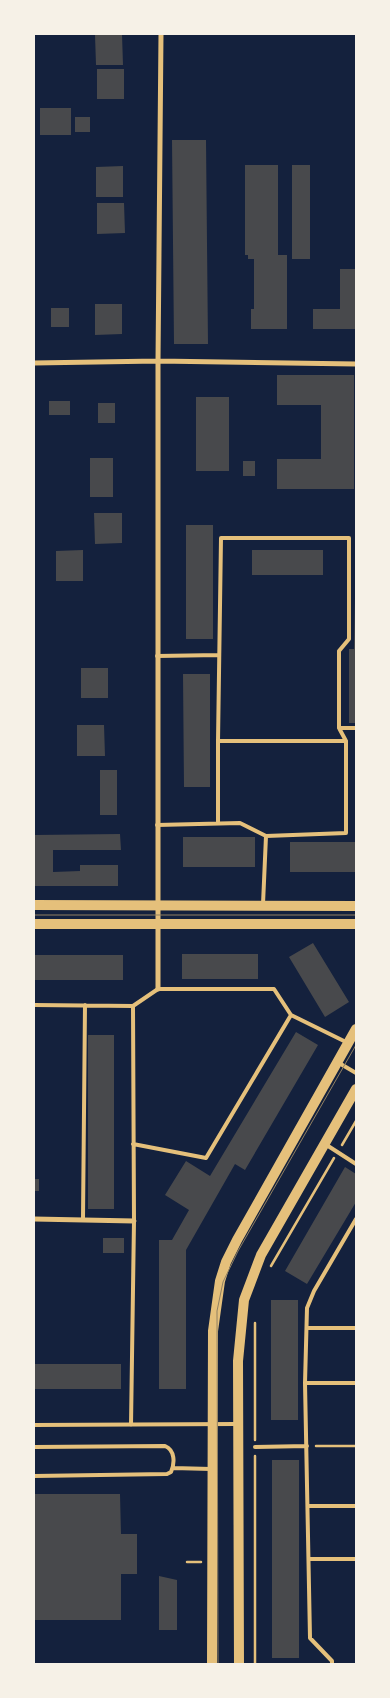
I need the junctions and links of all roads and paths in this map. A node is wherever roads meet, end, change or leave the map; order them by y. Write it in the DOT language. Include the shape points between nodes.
graph roads {
  1 [pos="161,34"];
  2 [pos="158,361"];
  3 [pos="34,363"];
  4 [pos="356,364"];
  5 [pos="219,654"];
  6 [pos="157,656"];
  7 [pos="339,728"];
  8 [pos="356,728"];
  9 [pos="218,741"];
  10 [pos="346,741"];
  11 [pos="218,824"];
  12 [pos="157,825"];
  13 [pos="266,836"];
  14 [pos="34,905"];
  15 [pos="157,906"];
  16 [pos="263,906"];
  17 [pos="356,906"];
  18 [pos="34,924"];
  19 [pos="157,924"];
  20 [pos="356,924"];
  21 [pos="158,989"];
  22 [pos="34,1005"];
  23 [pos="85,1005"];
  24 [pos="133,1006"];
  25 [pos="290,1015"];
  26 [pos="356,1029"];
  27 [pos="348,1043"];
  28 [pos="337,1062"];
  29 [pos="356,1073"];
  30 [pos="356,1089"];
  31 [pos="356,1121"];
  32 [pos="133,1144"];
  33 [pos="325,1144"];
  34 [pos="337,1152"];
  35 [pos="356,1164"];
  36 [pos="34,1219"];
  37 [pos="83,1219"];
  38 [pos="356,1220"];
  39 [pos="134,1221"];
  40 [pos="270,1266"];
  41 [pos="255,1315"];
  42 [pos="307,1328"];
  43 [pos="356,1328"];
  44 [pos="305,1383"];
  45 [pos="356,1383"];
  46 [pos="212,1424"];
  47 [pos="238,1424"];
  48 [pos="34,1425"];
  49 [pos="132,1425"];
  50 [pos="307,1446"];
  51 [pos="356,1446"];
  52 [pos="34,1447"];
  53 [pos="255,1447"];
  54 [pos="173,1468"];
  55 [pos="212,1469"];
  56 [pos="34,1476"];
  57 [pos="308,1506"];
  58 [pos="356,1506"];
  59 [pos="309,1559"];
  60 [pos="356,1559"];
  61 [pos="212,1664"];
  62 [pos="239,1664"];
  63 [pos="255,1664"];
  64 [pos="332,1664"];
  1 -- 2 [label="street"];
  2 -- 3 [label="street"];
  2 -- 4 [label="street"];
  2 -- 6 [label="street"];
  5 -- 6 [label="lane"];
  5 -- 7 [label="lane" via="220,538 349,538 349,639 339,651"];
  5 -- 9 [label="lane"];
  6 -- 12 [label="street"];
  7 -- 8 [label="lane"];
  7 -- 10 [label="lane"];
  9 -- 10 [label="lane"];
  9 -- 11 [label="lane"];
  10 -- 13 [label="lane" via="346,833"];
  11 -- 12 [label="lane"];
  11 -- 13 [label="lane" via="240,823"];
  12 -- 15 [label="street"];
  13 -- 16 [label="lane"];
  14 -- 15 [label="main road"];
  15 -- 16 [label="main road"];
  15 -- 19 [label="street"];
  16 -- 17 [label="main road"];
  18 -- 19 [label="main road"];
  19 -- 20 [label="main road"];
  19 -- 21 [label="street"];
  21 -- 24 [label="lane"];
  21 -- 25 [label="lane" via="274,989"];
  22 -- 23 [label="lane"];
  23 -- 24 [label="lane"];
  23 -- 37 [label="lane"];
  24 -- 32 [label="lane"];
  25 -- 27 [label="lane"];
  25 -- 32 [label="lane" via="206,1158"];
  26 -- 27 [label="main road"];
  27 -- 28 [label="main road"];
  28 -- 29 [label="lane"];
  28 -- 46 [label="main road" via="237,1240 222,1275 213,1331"];
  30 -- 33 [label="main road"];
  31 -- 34 [label="path"];
  32 -- 39 [label="lane"];
  33 -- 34 [label="lane"];
  33 -- 47 [label="main road" via="261,1256 244,1300 238,1361"];
  34 -- 35 [label="lane"];
  34 -- 40 [label="path"];
  36 -- 37 [label="street"];
  37 -- 39 [label="street"];
  38 -- 42 [label="lane" via="314,1291 307,1308"];
  39 -- 49 [label="lane"];
  41 -- 53 [label="path"];
  42 -- 43 [label="lane"];
  42 -- 44 [label="lane"];
  44 -- 45 [label="lane"];
  44 -- 50 [label="lane"];
  46 -- 47 [label="lane"];
  46 -- 49 [label="lane"];
  46 -- 55 [label="main road"];
  47 -- 62 [label="main road"];
  48 -- 49 [label="lane"];
  50 -- 51 [label="path"];
  50 -- 53 [label="lane"];
  50 -- 57 [label="lane"];
  52 -- 54 [label="lane" via="165,1446 173,1452"];
  53 -- 63 [label="path"];
  54 -- 55 [label="lane"];
  54 -- 56 [label="lane" via="167,1474"];
  55 -- 61 [label="main road"];
  57 -- 58 [label="lane"];
  57 -- 59 [label="lane"];
  59 -- 60 [label="lane"];
  59 -- 64 [label="lane" via="310,1638 332,1660"];
}
